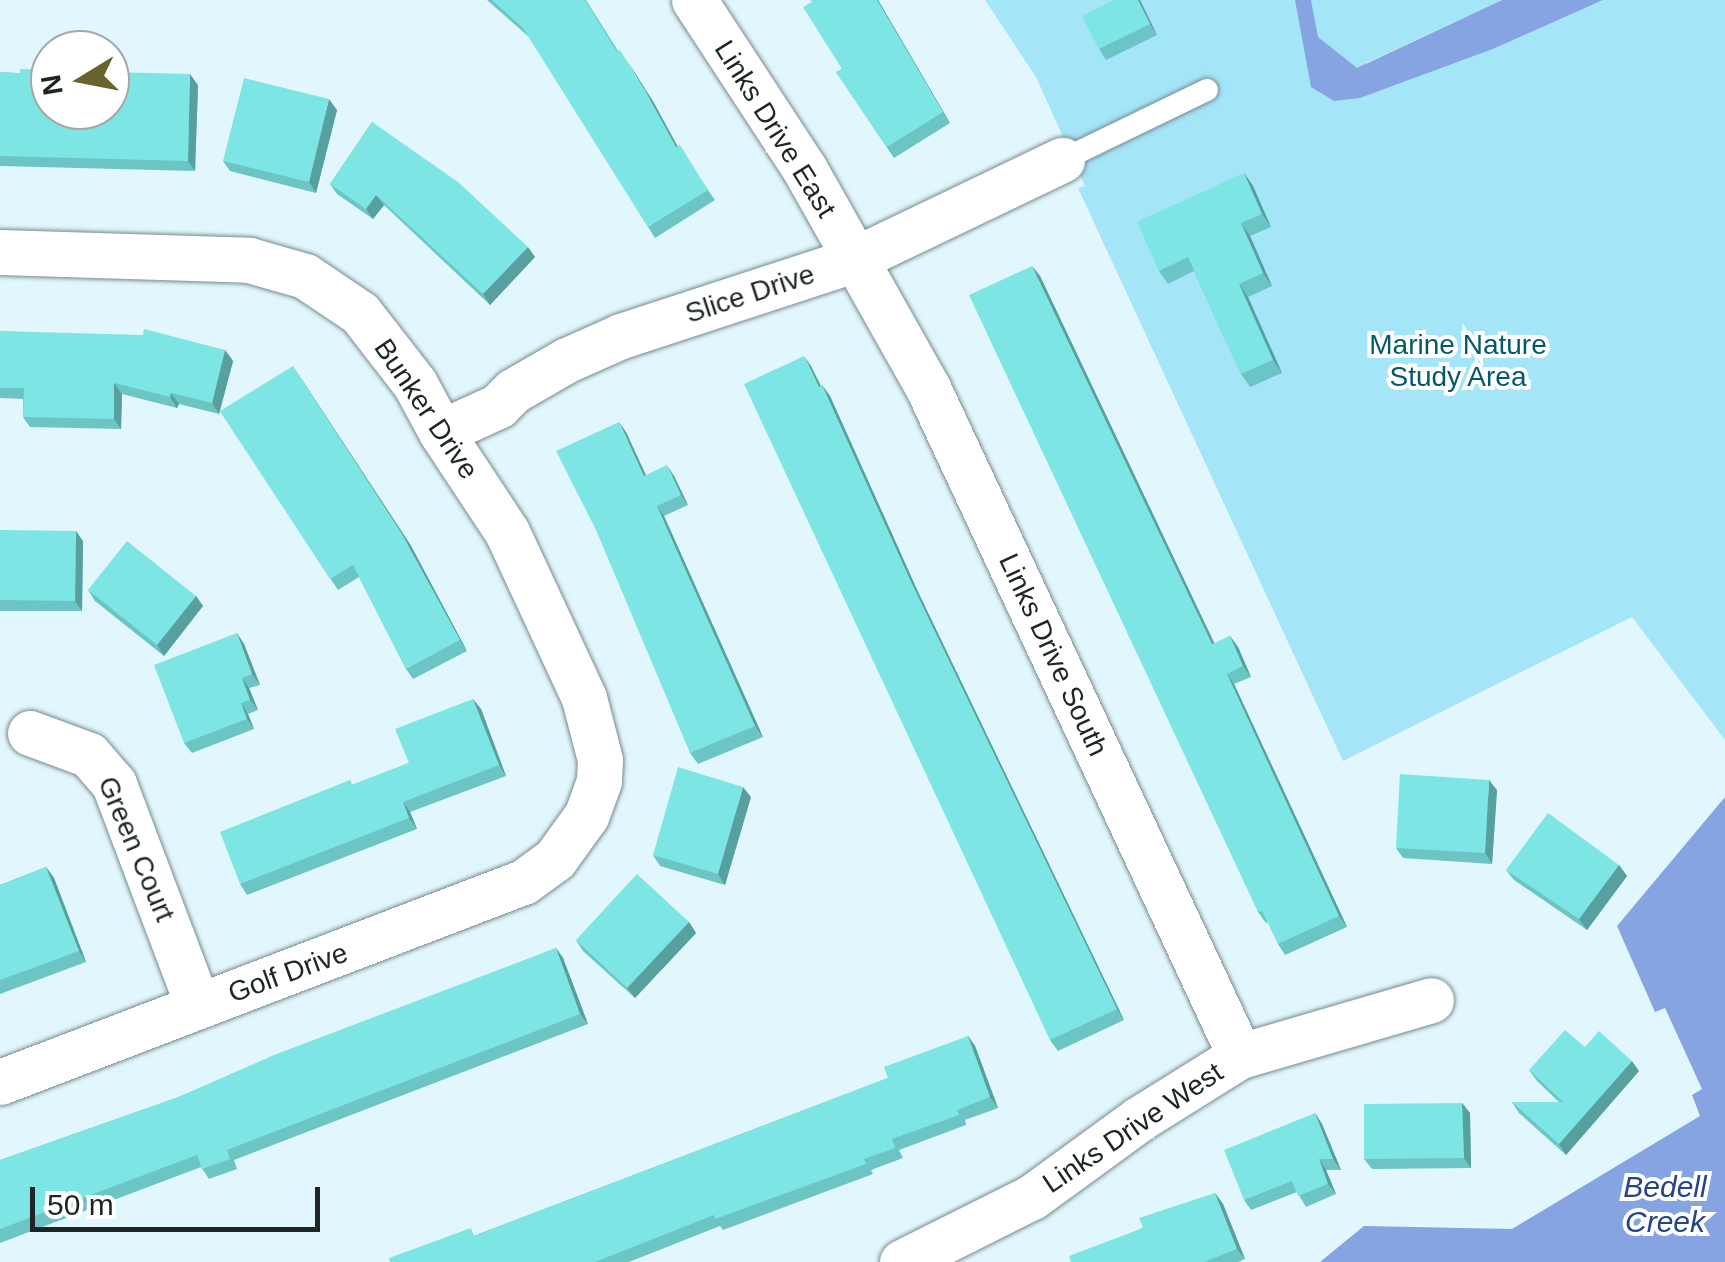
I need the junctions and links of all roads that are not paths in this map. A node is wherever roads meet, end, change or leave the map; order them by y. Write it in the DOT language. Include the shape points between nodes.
graph roads {
  1 [pos="694,0"];
  2 [pos="1207,90"];
  3 [pos="1062,160"];
  4 [pos="0,252"];
  5 [pos="854,260"];
  6 [pos="441,432"];
  7 [pos="30,732"];
  8 [pos="564,846"];
  9 [pos="1431,1000"];
  10 [pos="198,1006"];
  11 [pos="1240,1056"];
  12 [pos="0,1082"];
  13 [pos="902,1262"];
  1 -- 5 [label="street, Links Drive East" via="804,168"];
  2 -- 3 [label="lane"];
  3 -- 5 [label="street, Slice Drive"];
  4 -- 6 [label="street, Bunker Drive" via="249,260 305,276 360,313 415,384"];
  5 -- 6 [label="street, Slice Drive" via="621,336"];
  5 -- 11 [label="street, Links Drive South" via="928,388"];
  6 -- 8 [label="street, Bunker Drive" via="508,532 584,698 600,760 598,781 586,816"];
  7 -- 10 [label="street, Green Court" via="73,746 105,770"];
  8 -- 10 [label="street, Golf Drive" via="523,882"];
  9 -- 11 [label="street, Links Drive West"];
  10 -- 12 [label="street, Golf Drive"];
  11 -- 13 [label="street, Links Drive West" via="1032,1197"];
}
